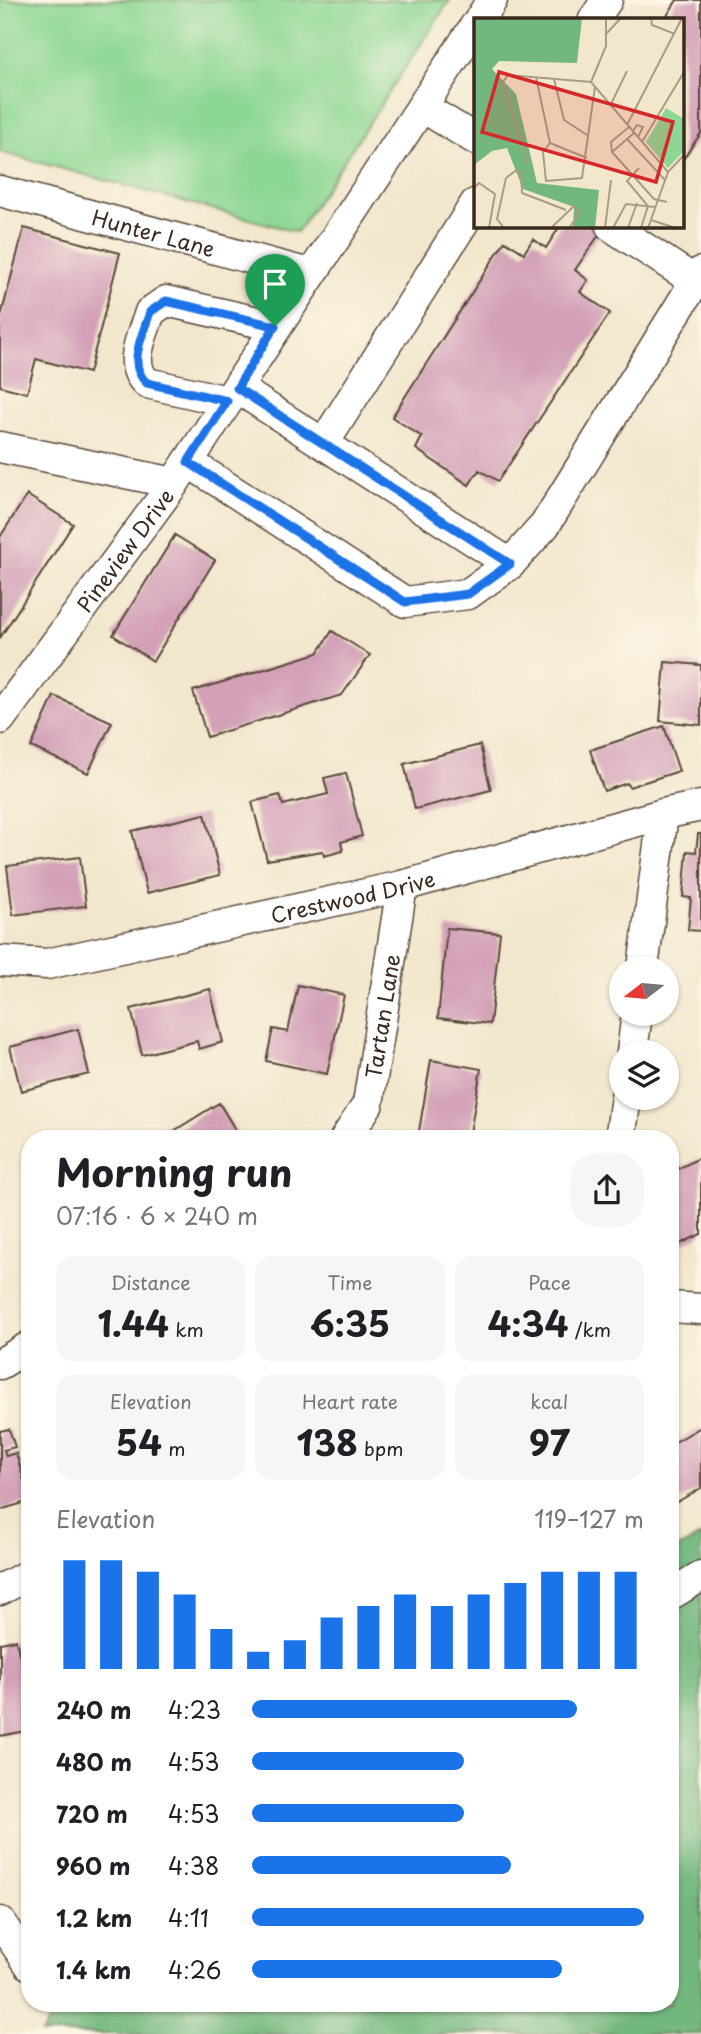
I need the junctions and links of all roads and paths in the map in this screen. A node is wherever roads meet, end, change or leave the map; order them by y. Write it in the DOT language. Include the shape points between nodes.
graph roads {
  1 [pos="492,0"];
  2 [pos="607,0"];
  3 [pos="481,18"];
  4 [pos="595,18"];
  5 [pos="474,28"];
  6 [pos="424,108"];
  7 [pos="474,138"];
  8 [pos="0,191"];
  9 [pos="474,206"];
  10 [pos="614,228"];
  11 [pos="309,274"];
  12 [pos="699,280"];
  13 [pos="275,326"];
  14 [pos="232,394"];
  15 [pos="324,443"];
  16 [pos="0,447"];
  17 [pos="181,472"];
  18 [pos="510,564"];
  19 [pos="0,719"];
  20 [pos="701,806"];
  21 [pos="663,814"];
  22 [pos="402,886"];
  23 [pos="645,956"];
  24 [pos="0,961"];
  25 [pos="624,1110"];
  26 [pos="351,1130"];
  27 [pos="621,1130"];
  28 [pos="679,1308"];
  29 [pos="701,1309"];
  30 [pos="21,1351"];
  31 [pos="0,1364"];
  32 [pos="701,1576"];
  33 [pos="21,1579"];
  34 [pos="679,1589"];
  35 [pos="0,1590"];
  36 [pos="0,1922"];
  37 [pos="21,1952"];
  1 -- 3 [label="street"];
  2 -- 4 [label="street"];
  5 -- 6 [label="street, Pineview Drive"];
  6 -- 7 [label="street"];
  6 -- 11 [label="street, Pineview Drive"];
  8 -- 11 [label="street, Hunter Lane"];
  9 -- 15 [label="street"];
  10 -- 12 [label="street"];
  11 -- 13 [label="street, Pineview Drive"];
  12 -- 18 [label="street" via="545,525"];
  13 -- 14 [label="street, Pineview Drive"];
  13 -- 14 [label="street" via="166,301 150,312 135,365 139,376 147,383"];
  14 -- 15 [label="street"];
  14 -- 17 [label="street, Pineview Drive"];
  15 -- 18 [label="street"];
  16 -- 17 [label="street"];
  17 -- 18 [label="street" via="405,602 468,594"];
  17 -- 19 [label="street, Pineview Drive"];
  20 -- 21 [label="street, Crestwood Drive"];
  21 -- 22 [label="street, Crestwood Drive"];
  21 -- 23 [label="street"];
  22 -- 24 [label="street, Crestwood Drive" via="47,964"];
  22 -- 26 [label="street, Tartan Lane" via="368,1104"];
  25 -- 27 [label="street"];
  28 -- 29 [label="street"];
  30 -- 31 [label="street"];
  32 -- 34 [label="street"];
  33 -- 35 [label="street"];
  36 -- 37 [label="street"];
}
